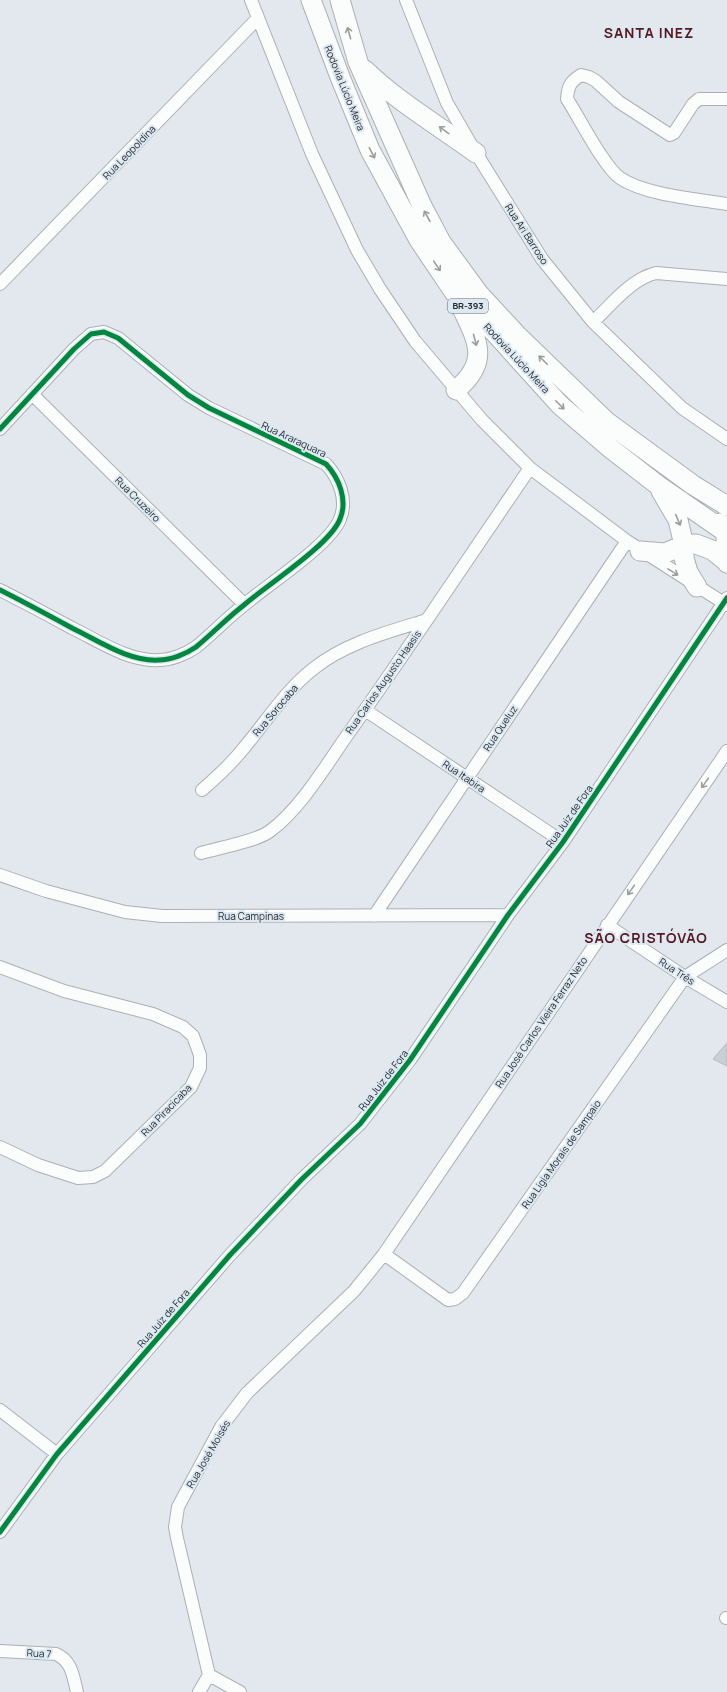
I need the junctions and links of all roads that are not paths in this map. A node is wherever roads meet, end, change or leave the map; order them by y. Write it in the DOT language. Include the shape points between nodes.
graph roads {
  1 [pos="251,0"];
  2 [pos="298,0"];
  3 [pos="311,0"];
  4 [pos="340,0"];
  5 [pos="406,0"];
  6 [pos="257,19"];
  7 [pos="358,62"];
  8 [pos="340,77"];
  9 [pos="727,98"];
  10 [pos="476,153"];
  11 [pos="727,204"];
  12 [pos="727,280"];
  13 [pos="0,284"];
  14 [pos="454,292"];
  15 [pos="594,322"];
  16 [pos="456,390"];
  17 [pos="32,394"];
  18 [pos="607,422"];
  19 [pos="0,429"];
  20 [pos="727,439"];
  21 [pos="530,468"];
  22 [pos="659,486"];
  23 [pos="727,506"];
  24 [pos="726,532"];
  25 [pos="684,545"];
  26 [pos="633,546"];
  27 [pos="726,562"];
  28 [pos="697,587"];
  29 [pos="0,590"];
  30 [pos="726,602"];
  31 [pos="244,604"];
  32 [pos="427,620"];
  33 [pos="365,710"];
  34 [pos="727,751"];
  35 [pos="466,778"];
  36 [pos="202,790"];
  37 [pos="563,842"];
  38 [pos="201,853"];
  39 [pos="0,874"];
  40 [pos="508,915"];
  41 [pos="374,916"];
  42 [pos="607,925"];
  43 [pos="727,950"];
  44 [pos="0,967"];
  45 [pos="685,977"];
  46 [pos="727,1002"];
  47 [pos="0,1147"];
  48 [pos="384,1254"];
  49 [pos="0,1410"];
  50 [pos="57,1454"];
  51 [pos="0,1532"];
  52 [pos="0,1651"];
  53 [pos="209,1675"];
  54 [pos="77,1692"];
  55 [pos="200,1692"];
  56 [pos="240,1692"];
  1 -- 6 [label="street"];
  2 -- 8 [label="main road" via="317,41"];
  3 -- 8 [label="main road, Rodovia Lúcio Meira / BR-393"];
  7 -- 4 [label="main road, Rodovia Lúcio Meira / BR-393, one-way"];
  5 -- 10 [label="street, Rua Ari Barroso" via="447,103"];
  6 -- 13 [label="street, Rua Leopoldina"];
  6 -- 16 [label="street" via="312,154 357,250 380,290 415,341"];
  10 -- 7 [label="main road, one-way" via="382,86"];
  18 -- 7 [label="main road, Rodovia Lúcio Meira / BR-393, one-way" via="479,294 441,242 422,206"];
  8 -- 14 [label="main road, Rodovia Lúcio Meira / BR-393, one-way" via="370,150 419,240"];
  9 -- 11 [label="street" via="699,98 670,135 619,102 589,77 581,75 574,80 568,88 567,99 609,167 620,178 644,188"];
  10 -- 15 [label="street, Rua Ari Barroso" via="542,259"];
  12 -- 15 [label="street" via="656,273 646,275 635,282"];
  14 -- 16 [label="main road, one-way" via="476,338 478,350 473,374"];
  14 -- 22 [label="main road, Rodovia Lúcio Meira / BR-393, one-way" via="560,405"];
  15 -- 20 [label="street, Rua Ari Barroso" via="682,408"];
  16 -- 21 [label="street"];
  17 -- 19 [label="street, Rua Araraquara"];
  17 -- 31 [label="street, Rua Cruzeiro"];
  17 -- 31 [label="street, Rua Araraquara" via="91,334 104,332 118,338 188,396 326,464 335,473 341,487 343,506 341,518 334,530 318,546"];
  18 -- 23 [label="main road, Rodovia Lúcio Meira / BR-393" via="693,485"];
  18 -- 24 [label="main road" via="633,455 708,510 718,519"];
  21 -- 26 [label="street"];
  21 -- 32 [label="street, Rua Carlos Augusto Haasis"];
  22 -- 24 [label="main road, Rodovia Lúcio Meira / BR-393"];
  22 -- 25 [label="main road, one-way" via="678,520"];
  24 -- 27 [label="main road"];
  25 -- 26 [label="main road" via="665,553"];
  25 -- 27 [label="main road" via="696,544 707,548"];
  25 -- 28 [label="main road" via="688,572"];
  26 -- 28 [label="street, one-way"];
  26 -- 35 [label="street, Rua Queluz"];
  28 -- 30 [label="street"];
  29 -- 31 [label="street, Rua Araraquara" via="113,649 138,658 159,660 173,658 195,647"];
  30 -- 37 [label="street, Rua Juiz de Fora"];
  32 -- 33 [label="street, Rua Carlos Augusto Haasis"];
  32 -- 36 [label="street, Rua Sorocaba" via="375,636 342,650 313,668 290,689 226,769"];
  33 -- 35 [label="street, Rua Itabira"];
  33 -- 38 [label="street, Rua Carlos Augusto Haasis" via="297,806 282,822 269,833"];
  34 -- 42 [label="street, Rua José Carlos Vieira Ferraz Neto, one-way"];
  35 -- 37 [label="street, Rua Itabira"];
  35 -- 41 [label="street, Rua Queluz"];
  37 -- 40 [label="street, Rua Juiz de Fora"];
  39 -- 41 [label="street, Rua Campinas" via="46,891 125,912 162,916"];
  40 -- 41 [label="street, Rua Campinas"];
  40 -- 50 [label="street, Rua Juiz de Fora" via="410,1060 360,1124 302,1179 230,1255"];
  42 -- 45 [label="street, Rua Três"];
  42 -- 48 [label="street, Rua José Carlos Vieira Ferraz Neto"];
  43 -- 45 [label="street, Rua Ligia Morais de Sampaio"];
  44 -- 47 [label="street, Rua Piracicaba" via="64,991 153,1014 183,1027 193,1036 200,1055 200,1068 191,1087 105,1171 93,1177 78,1178 38,1165"];
  45 -- 46 [label="street, Rua Três"];
  45 -- 48 [label="street, Rua Ligia Morais de Sampaio" via="460,1296 448,1300"];
  48 -- 53 [label="street, Rua José Moisés" via="354,1291 247,1393 221,1427 178,1507 175,1522 177,1538"];
  49 -- 50 [label="street"];
  50 -- 51 [label="street, Rua Juiz de Fora"];
  52 -- 54 [label="street, Rua 7" via="62,1656 68,1662"];
  53 -- 55 [label="street"];
  53 -- 56 [label="street"];
}
